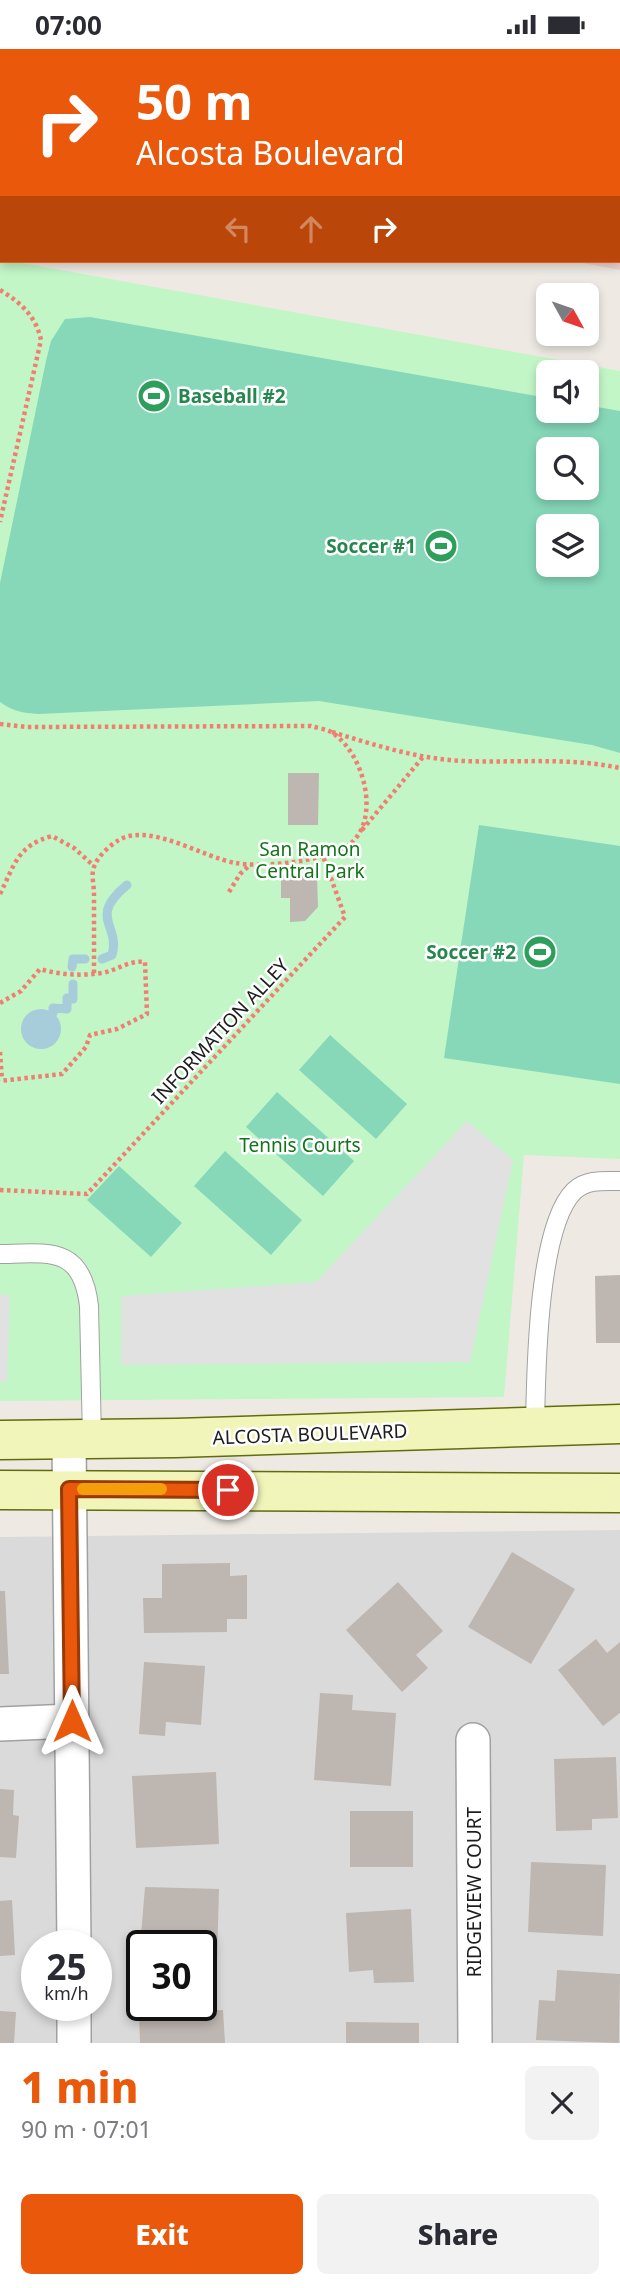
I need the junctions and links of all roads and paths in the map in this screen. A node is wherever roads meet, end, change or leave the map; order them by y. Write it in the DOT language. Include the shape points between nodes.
graph roads {
  1 [pos="0,290"];
  2 [pos="0,522"];
  3 [pos="0,725"];
  4 [pos="331,732"];
  5 [pos="424,757"];
  6 [pos="620,768"];
  7 [pos="350,844"];
  8 [pos="323,856"];
  9 [pos="251,865"];
  10 [pos="94,866"];
  11 [pos="229,893"];
  12 [pos="0,894"];
  13 [pos="94,973"];
  14 [pos="0,1003"];
  15 [pos="0,1052"];
  16 [pos="1,1081"];
  17 [pos="620,1181"];
  18 [pos="0,1190"];
  19 [pos="0,1254"];
  20 [pos="620,1424"];
  21 [pos="535,1427"];
  22 [pos="81,1439"];
  23 [pos="0,1440"];
  24 [pos="69,1489"];
  25 [pos="0,1490"];
  26 [pos="620,1493"];
  27 [pos="72,1721"];
  28 [pos="0,1724"];
  29 [pos="473,1741"];
  30 [pos="74,1930"];
  31 [pos="74,2021"];
  32 [pos="74,2043"];
  33 [pos="475,2043"];
  1 -- 2 [label="path" via="38,324 41,340"];
  3 -- 4 [label="path" via="311,726"];
  4 -- 5 [label="path"];
  4 -- 7 [label="path" via="348,749 367,799 362,825"];
  5 -- 6 [label="path" via="540,759"];
  5 -- 7 [label="path"];
  7 -- 8 [label="path"];
  8 -- 9 [label="path"];
  8 -- 18 [label="path, INFORMATION ALLEY" via="345,916 87,1194"];
  9 -- 10 [label="path" via="216,859 181,843 138,836 121,838"];
  9 -- 11 [label="path"];
  10 -- 12 [label="path" via="52,837 34,842 20,853"];
  10 -- 13 [label="path"];
  13 -- 14 [label="path" via="67,975 40,969 21,991"];
  13 -- 16 [label="path" via="145,962 147,1013 117,1029 90,1035 86,1047 62,1074"];
  15 -- 16 [label="path"];
  17 -- 21 [label="lane" via="588,1182 573,1192 556,1225 540,1305"];
  19 -- 22 [label="lane" via="65,1256 82,1277 89,1306"];
  20 -- 21 [label="main road, ALCOSTA BOULEVARD"];
  21 -- 22 [label="main road, ALCOSTA BOULEVARD"];
  22 -- 23 [label="main road, ALCOSTA BOULEVARD"];
  22 -- 24 [label="street"];
  24 -- 25 [label="main road"];
  24 -- 26 [label="main road"];
  24 -- 27 [label="street"];
  27 -- 28 [label="street"];
  27 -- 30 [label="street"];
  29 -- 33 [label="street, RIDGEVIEW COURT"];
  31 -- 32 [label="street"];
}
